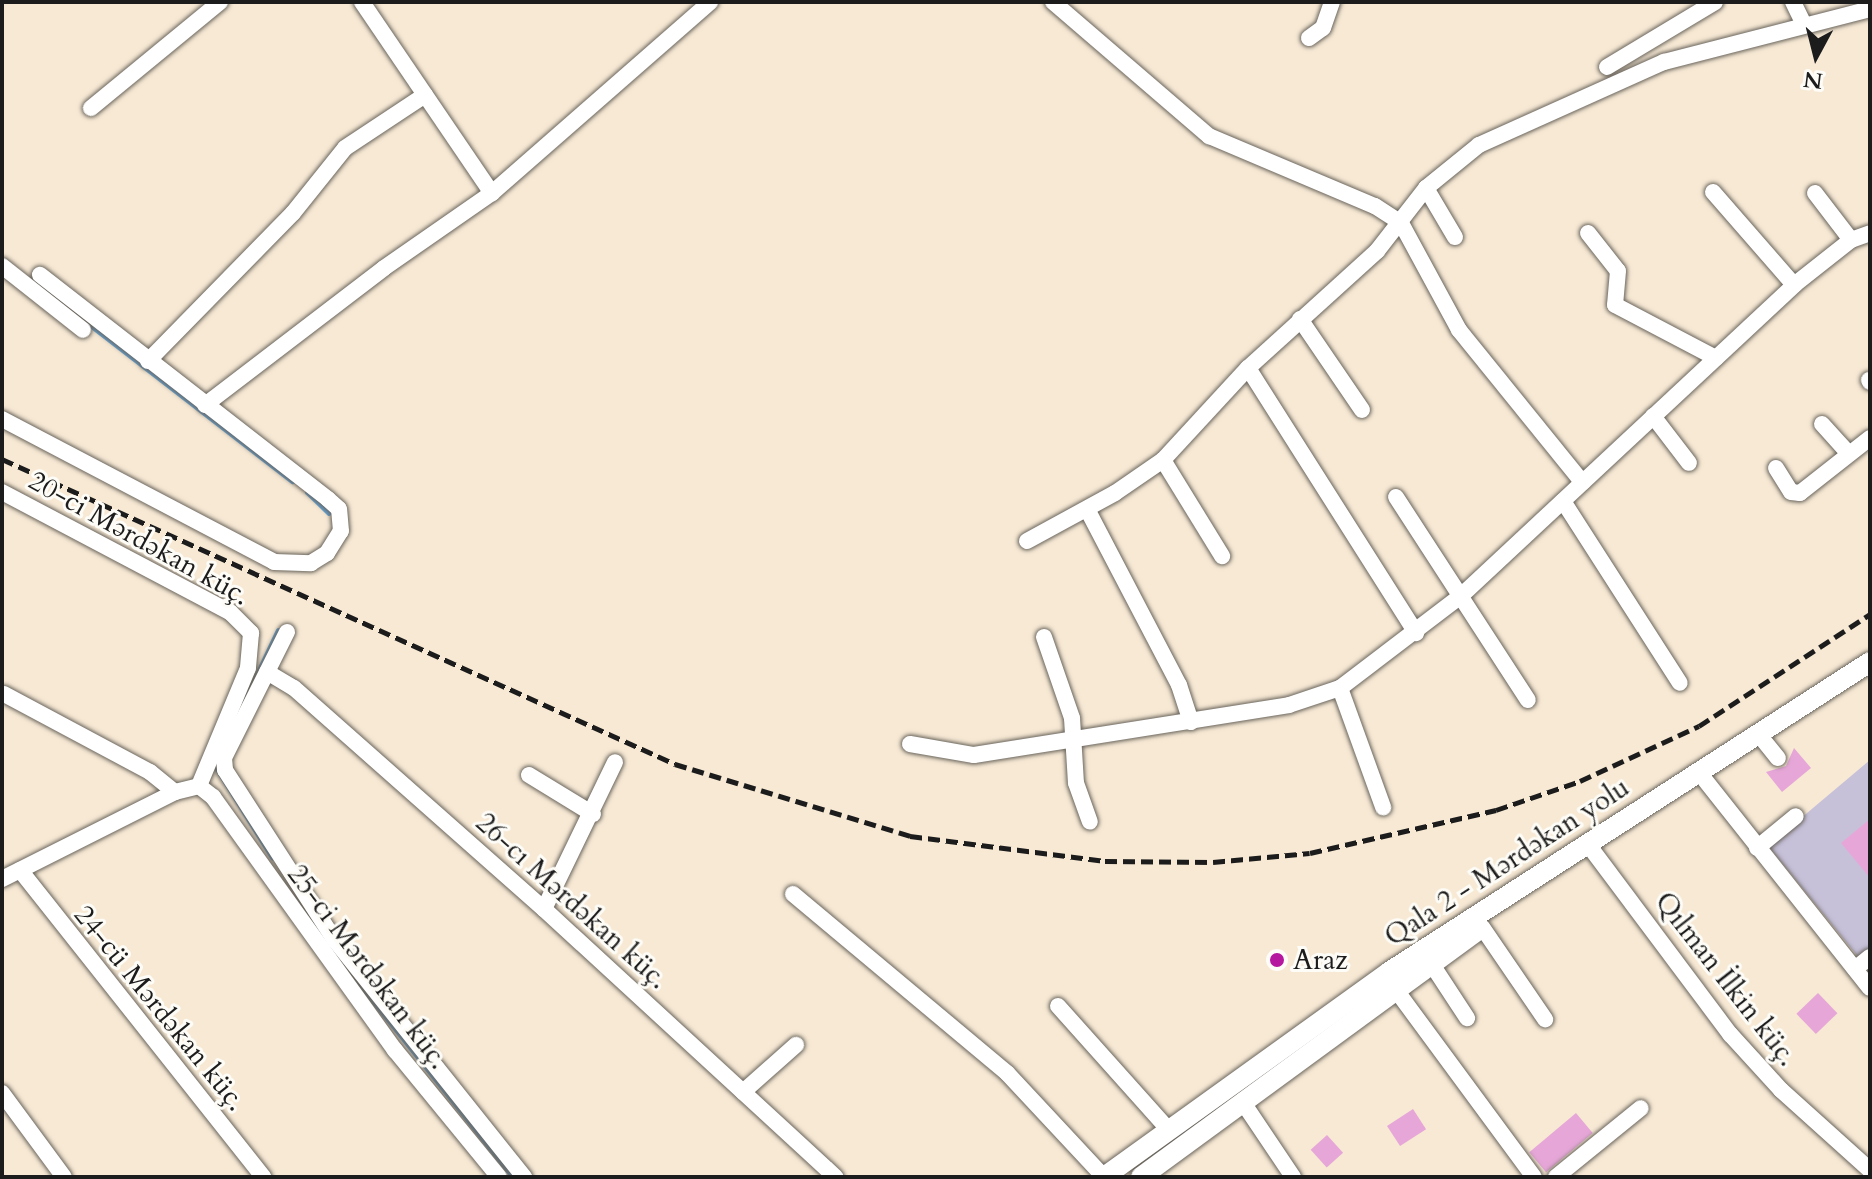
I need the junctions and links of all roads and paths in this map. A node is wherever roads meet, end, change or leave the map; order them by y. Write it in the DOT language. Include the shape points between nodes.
graph roads {
  1 [pos="220,2"];
  2 [pos="362,2"];
  3 [pos="710,2"];
  4 [pos="1053,2"];
  5 [pos="1332,2"];
  6 [pos="1715,2"];
  7 [pos="1793,2"];
  8 [pos="1870,9"];
  9 [pos="1804,25"];
  10 [pos="1309,38"];
  11 [pos="1607,67"];
  12 [pos="425,95"];
  13 [pos="91,108"];
  14 [pos="1426,188"];
  15 [pos="1713,192"];
  16 [pos="492,193"];
  17 [pos="1815,193"];
  18 [pos="1401,223"];
  19 [pos="1588,233"];
  20 [pos="1870,233"];
  21 [pos="1455,237"];
  22 [pos="1851,240"];
  23 [pos="2,266"];
  24 [pos="40,275"];
  25 [pos="1794,285"];
  26 [pos="1300,319"];
  27 [pos="83,330"];
  28 [pos="1716,358"];
  29 [pos="148,361"];
  30 [pos="1248,368"];
  31 [pos="205,405"];
  32 [pos="1362,410"];
  33 [pos="1653,416"];
  34 [pos="2,419"];
  35 [pos="1822,424"];
  36 [pos="1869,440"];
  37 [pos="1849,454"];
  38 [pos="1163,460"];
  39 [pos="1689,463"];
  40 [pos="1776,468"];
  41 [pos="1582,482"];
  42 [pos="2,492"];
  43 [pos="1396,497"];
  44 [pos="1563,501"];
  45 [pos="1087,509"];
  46 [pos="1027,541"];
  47 [pos="1222,556"];
  48 [pos="1462,595"];
  49 [pos="287,632"];
  50 [pos="1416,633"];
  51 [pos="1044,637"];
  52 [pos="1870,662"];
  53 [pos="267,672"];
  54 [pos="1870,673"];
  55 [pos="1680,683"];
  56 [pos="1340,688"];
  57 [pos="4,694"];
  58 [pos="1528,700"];
  59 [pos="1191,722"];
  60 [pos="1764,741"];
  61 [pos="1074,742"];
  62 [pos="910,744"];
  63 [pos="1778,758"];
  64 [pos="615,762"];
  65 [pos="529,775"];
  66 [pos="1705,780"];
  67 [pos="199,786"];
  68 [pos="175,792"];
  69 [pos="1383,807"];
  70 [pos="593,814"];
  71 [pos="1796,816"];
  72 [pos="1090,822"];
  73 [pos="1590,847"];
  74 [pos="1757,848"];
  75 [pos="20,870"];
  76 [pos="2,879"];
  77 [pos="793,894"];
  78 [pos="544,909"];
  79 [pos="1482,927"];
  80 [pos="1870,957"];
  81 [pos="1431,963"];
  82 [pos="1855,969"];
  83 [pos="1870,988"];
  84 [pos="1396,990"];
  85 [pos="1058,1006"];
  86 [pos="1467,1018"];
  87 [pos="1545,1019"];
  88 [pos="796,1045"];
  89 [pos="743,1092"];
  90 [pos="2,1093"];
  91 [pos="1242,1101"];
  92 [pos="1641,1108"];
  93 [pos="1168,1129"];
  94 [pos="1870,1170"];
  95 [pos="64,1177"];
  96 [pos="263,1177"];
  97 [pos="499,1177"];
  98 [pos="524,1177"];
  99 [pos="835,1177"];
  100 [pos="1104,1177"];
  101 [pos="1142,1177"];
  102 [pos="1293,1177"];
  103 [pos="1534,1177"];
  104 [pos="1556,1177"];
  1 -- 13 [label="street"];
  2 -- 12 [label="street"];
  3 -- 16 [label="street"];
  4 -- 18 [label="street" via="1209,136 1375,206"];
  5 -- 10 [label="street" via="1323,28"];
  6 -- 11 [label="street"];
  7 -- 9 [label="street"];
  8 -- 9 [label="street"];
  9 -- 14 [label="street" via="1702,49 1621,78 1479,145"];
  12 -- 16 [label="street"];
  12 -- 29 [label="street" via="345,148 293,213"];
  14 -- 18 [label="street"];
  14 -- 21 [label="street"];
  15 -- 25 [label="street"];
  16 -- 31 [label="street"];
  17 -- 22 [label="street"];
  18 -- 26 [label="street"];
  18 -- 41 [label="street" via="1459,330"];
  19 -- 28 [label="street" via="1618,271 1615,305"];
  20 -- 22 [label="street"];
  22 -- 25 [label="street"];
  23 -- 27 [label="street"];
  24 -- 29 [label="street"];
  25 -- 28 [label="street"];
  26 -- 30 [label="street"];
  26 -- 32 [label="street"];
  28 -- 33 [label="street"];
  29 -- 31 [label="street"];
  30 -- 38 [label="street"];
  30 -- 50 [label="street"];
  31 -- 34 [label="street" via="339,509 341,531 327,553 303,566 274,562"];
  33 -- 39 [label="street"];
  33 -- 41 [label="street"];
  35 -- 37 [label="street"];
  36 -- 37 [label="street"];
  37 -- 40 [label="street" via="1800,493 1791,492"];
  38 -- 45 [label="street"];
  38 -- 47 [label="street"];
  41 -- 44 [label="street"];
  42 -- 67 [label="street, 20-ci Mərdəkan küç." via="230,612 251,633 251,660"];
  43 -- 48 [label="street"];
  44 -- 48 [label="street"];
  44 -- 55 [label="street"];
  45 -- 46 [label="street"];
  45 -- 59 [label="street" via="1179,685"];
  48 -- 50 [label="street"];
  48 -- 58 [label="street"];
  49 -- 53 [label="street"];
  50 -- 56 [label="street"];
  51 -- 61 [label="street" via="1072,718"];
  52 -- 73 [label="main road, Qala 2 - Mərdəkan yolu"];
  53 -- 78 [label="street, 26-cı Mərdəkan küç." via="294,688"];
  53 -- 98 [label="street" via="224,758 225,770 334,939"];
  54 -- 60 [label="main road"];
  56 -- 59 [label="street" via="1289,705"];
  56 -- 69 [label="street"];
  57 -- 68 [label="street" via="150,772"];
  59 -- 61 [label="street"];
  60 -- 63 [label="street"];
  60 -- 66 [label="main road"];
  61 -- 62 [label="street" via="974,755"];
  61 -- 72 [label="street" via="1076,783"];
  64 -- 70 [label="street"];
  65 -- 70 [label="street"];
  66 -- 73 [label="main road"];
  66 -- 74 [label="street"];
  67 -- 68 [label="street"];
  67 -- 97 [label="street, 25-ci Mərdəkan küç." via="213,797 386,1039"];
  68 -- 75 [label="street"];
  70 -- 78 [label="street"];
  71 -- 74 [label="street"];
  73 -- 79 [label="main road"];
  73 -- 93 [label="main road, Qala 2 - Mərdəkan yolu" via="1389,972"];
  73 -- 94 [label="street, Qılman İlkin küç." via="1730,1034 1781,1090"];
  74 -- 82 [label="street"];
  75 -- 76 [label="street"];
  75 -- 96 [label="street, 24-cü Mərdəkan küç."];
  77 -- 100 [label="street" via="1007,1073"];
  78 -- 89 [label="street, 26-cı Mərdəkan küç."];
  79 -- 81 [label="main road"];
  79 -- 87 [label="street"];
  80 -- 82 [label="street"];
  81 -- 84 [label="main road"];
  81 -- 86 [label="street"];
  82 -- 83 [label="street"];
  84 -- 91 [label="main road"];
  84 -- 103 [label="street"];
  85 -- 93 [label="street"];
  88 -- 89 [label="street"];
  89 -- 99 [label="street, 26-cı Mərdəkan küç."];
  90 -- 95 [label="street"];
  91 -- 101 [label="main road"];
  91 -- 102 [label="street"];
  92 -- 104 [label="street"];
  93 -- 100 [label="main road, Qala 2 - Mərdəkan yolu"];
}
